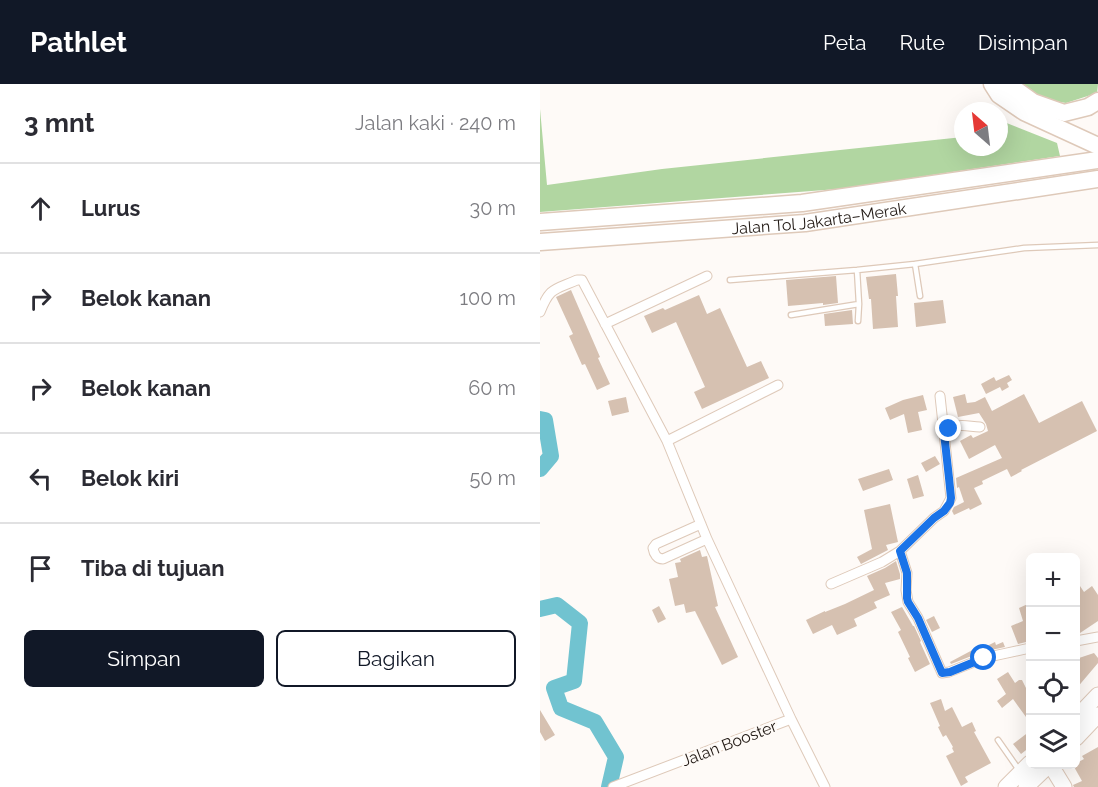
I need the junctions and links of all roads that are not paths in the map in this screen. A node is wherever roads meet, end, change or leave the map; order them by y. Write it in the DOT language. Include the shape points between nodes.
graph roads {
  1 [pos="992,84"];
  2 [pos="1008,84"];
  3 [pos="1098,100"];
  4 [pos="1096,155"];
  5 [pos="1097,179"];
  6 [pos="540,222"];
  7 [pos="540,242"];
  8 [pos="1098,245"];
  9 [pos="915,264"];
  10 [pos="857,270"];
  11 [pos="707,276"];
  12 [pos="730,280"];
  13 [pos="920,296"];
  14 [pos="859,304"];
  15 [pos="540,312"];
  16 [pos="791,315"];
  17 [pos="858,321"];
  18 [pos="605,324"];
  19 [pos="778,385"];
  20 [pos="940,396"];
  21 [pos="980,427"];
  22 [pos="944,433"];
  23 [pos="667,441"];
  24 [pos="701,524"];
  25 [pos="707,539"];
  26 [pos="900,551"];
  27 [pos="831,585"];
  28 [pos="1098,637"];
  29 [pos="1080,640"];
  30 [pos="1026,649"];
  31 [pos="1098,695"];
  32 [pos="1079,715"];
  33 [pos="1098,715"];
  34 [pos="791,720"];
  35 [pos="1080,734"];
  36 [pos="998,740"];
  37 [pos="1041,769"];
  38 [pos="1053,769"];
  39 [pos="1026,776"];
  40 [pos="613,787"];
  41 [pos="825,787"];
  42 [pos="1006,787"];
  43 [pos="1064,787"];
  1 -- 4 [label="highway" via="999,95"];
  2 -- 3 [label="highway" via="1033,102 1064,113"];
  4 -- 6 [label="highway, Jalan Tol Jakarta–Merak" via="802,202"];
  5 -- 7 [label="highway, Jalan Tol Jakarta–Merak" via="805,223"];
  8 -- 9 [label="lane" via="1024,248"];
  9 -- 10 [label="lane"];
  9 -- 13 [label="lane"];
  10 -- 12 [label="lane"];
  10 -- 14 [label="lane"];
  11 -- 18 [label="street"];
  14 -- 16 [label="lane"];
  14 -- 17 [label="lane"];
  15 -- 18 [label="street" via="551,292 580,280"];
  18 -- 23 [label="street"];
  19 -- 23 [label="street"];
  20 -- 22 [label="street"];
  21 -- 22 [label="street" via="958,425"];
  22 -- 26 [label="street" via="950,503"];
  23 -- 24 [label="street"];
  24 -- 25 [label="street"];
  24 -- 25 [label="street" via="656,544 653,551 663,559"];
  25 -- 34 [label="street"];
  26 -- 27 [label="street"];
  26 -- 30 [label="street" via="907,573 908,602 942,673"];
  28 -- 29 [label="street"];
  31 -- 32 [label="main road"];
  33 -- 35 [label="main road"];
  34 -- 40 [label="street, Jalan Booster"];
  34 -- 41 [label="street, Jalan Booster"];
  36 -- 39 [label="lane"];
  37 -- 39 [label="main road"];
  38 -- 43 [label="main road"];
  39 -- 42 [label="main road"];
}
